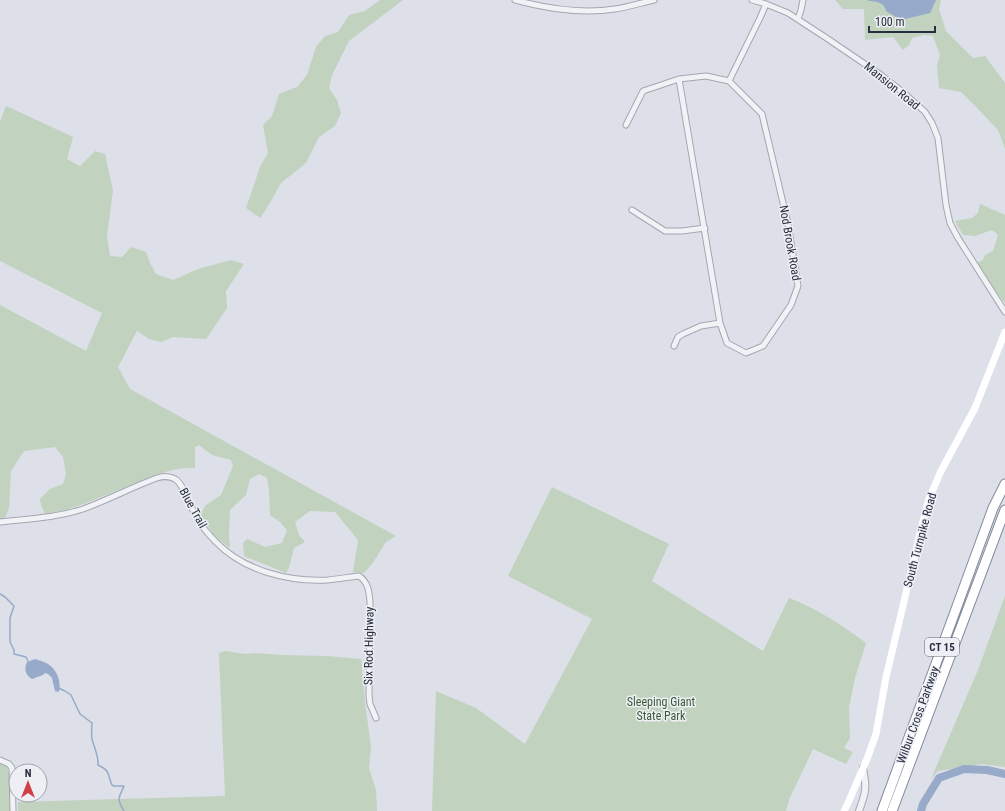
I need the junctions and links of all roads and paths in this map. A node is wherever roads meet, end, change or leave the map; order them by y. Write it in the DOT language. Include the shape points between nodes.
graph roads {
  1 [pos="515,0"];
  2 [pos="654,0"];
  3 [pos="752,0"];
  4 [pos="803,0"];
  5 [pos="766,4"];
  6 [pos="798,19"];
  7 [pos="679,79"];
  8 [pos="729,81"];
  9 [pos="626,125"];
  10 [pos="632,210"];
  11 [pos="704,228"];
  12 [pos="1005,312"];
  13 [pos="720,323"];
  14 [pos="1005,332"];
  15 [pos="674,346"];
  16 [pos="1005,484"];
  17 [pos="1005,510"];
  18 [pos="0,522"];
  19 [pos="359,576"];
  20 [pos="376,718"];
  21 [pos="0,760"];
  22 [pos="863,768"];
  23 [pos="13,811"];
  24 [pos="844,811"];
  25 [pos="859,811"];
  26 [pos="882,811"];
  27 [pos="892,811"];
  1 -- 2 [label="street" via="557,10 591,11 615,9"];
  3 -- 5 [label="street, Mansion Road"];
  4 -- 6 [label="street"];
  5 -- 6 [label="street, Mansion Road"];
  5 -- 8 [label="street"];
  6 -- 12 [label="street, Mansion Road" via="881,75 916,104 929,119 938,138 950,223"];
  7 -- 8 [label="street" via="706,76"];
  7 -- 9 [label="street" via="643,91"];
  7 -- 11 [label="street, Nod Brook Road"];
  8 -- 13 [label="street, Nod Brook Road" via="762,114 788,224 798,286 791,305 763,346 746,353 727,343"];
  10 -- 11 [label="street" via="665,231"];
  11 -- 13 [label="street, Nod Brook Road"];
  13 -- 15 [label="street" via="701,326 682,334"];
  14 -- 22 [label="main road, South Turnpike Road" via="975,408 941,471 928,504 893,648 878,724"];
  16 -- 26 [label="highway, Wilbur Cross Parkway / CT 15" via="993,508"];
  17 -- 27 [label="highway, Wilbur Cross Parkway / CT 15"];
  18 -- 19 [label="street, Blue Trail" via="76,511 149,480 167,476 178,481 197,518 212,539 245,563 275,575 301,579 328,580"];
  19 -- 20 [label="street, Six Rod Highway" via="366,583 369,593 369,696"];
  21 -- 23 [label="street" via="12,768"];
  22 -- 24 [label="main road, South Turnpike Road"];
  22 -- 25 [label="street" via="866,788"];
}
